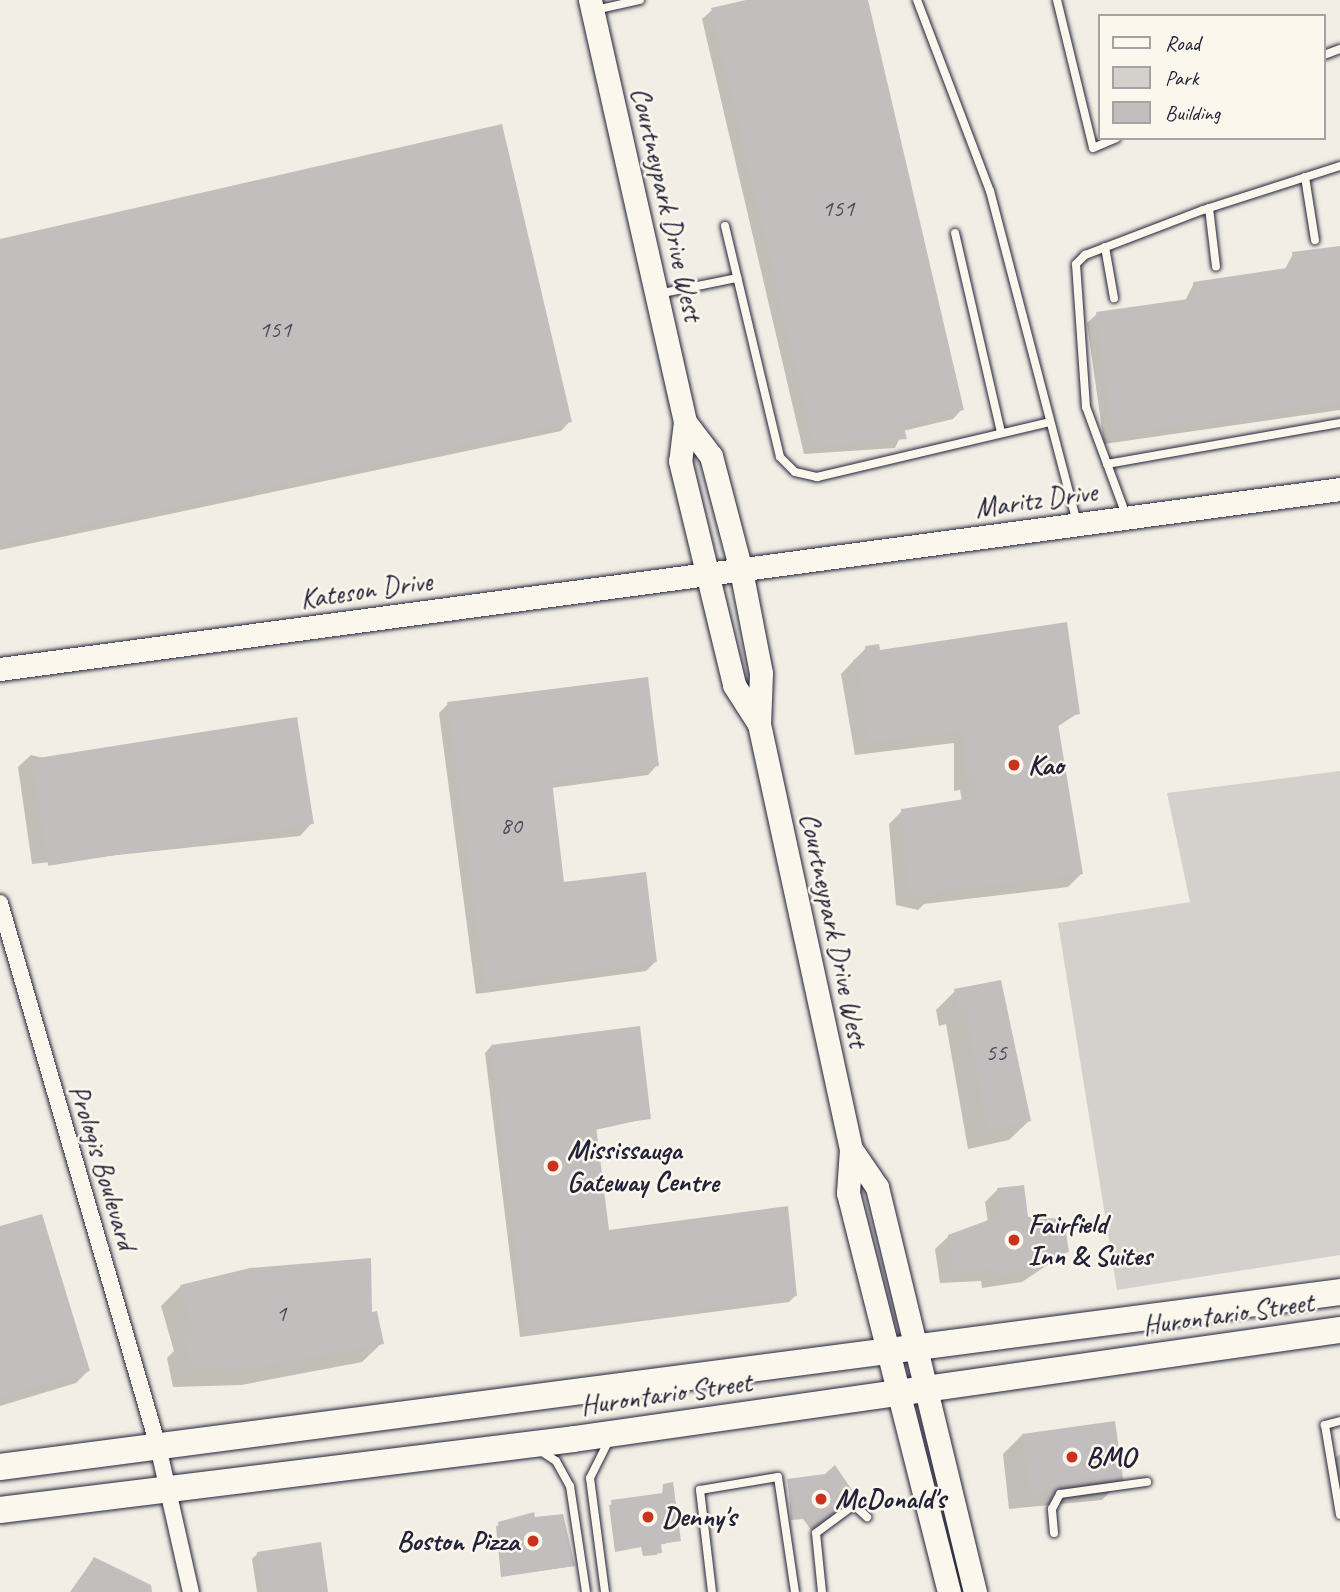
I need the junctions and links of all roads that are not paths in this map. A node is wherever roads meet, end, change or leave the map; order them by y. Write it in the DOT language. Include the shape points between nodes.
graph roads {
  1 [pos="640,0"];
  2 [pos="917,0"];
  3 [pos="1057,0"];
  4 [pos="592,5"];
  5 [pos="1111,140"];
  6 [pos="1340,166"];
  7 [pos="1305,177"];
  8 [pos="1209,208"];
  9 [pos="725,226"];
  10 [pos="955,233"];
  11 [pos="1315,240"];
  12 [pos="1105,247"];
  13 [pos="1216,267"];
  14 [pos="737,278"];
  15 [pos="657,295"];
  16 [pos="1114,298"];
  17 [pos="685,422"];
  18 [pos="1050,422"];
  19 [pos="1340,423"];
  20 [pos="1001,433"];
  21 [pos="1107,464"];
  22 [pos="1340,489"];
  23 [pos="1127,518"];
  24 [pos="1078,524"];
  25 [pos="741,570"];
  26 [pos="708,574"];
  27 [pos="0,669"];
  28 [pos="759,724"];
  29 [pos="0,904"];
  30 [pos="851,1149"];
  31 [pos="1340,1292"];
  32 [pos="1340,1330"];
  33 [pos="919,1344"];
  34 [pos="887,1349"];
  35 [pos="930,1389"];
  36 [pos="898,1393"];
  37 [pos="1340,1421"];
  38 [pos="613,1433"];
  39 [pos="530,1445"];
  40 [pos="158,1446"];
  41 [pos="0,1467"];
  42 [pos="1147,1482"];
  43 [pos="166,1490"];
  44 [pos="0,1510"];
  45 [pos="1340,1515"];
  46 [pos="867,1517"];
  47 [pos="1054,1533"];
  48 [pos="191,1592"];
  49 [pos="586,1592"];
  50 [pos="605,1592"];
  51 [pos="712,1592"];
  52 [pos="795,1592"];
  53 [pos="822,1592"];
  54 [pos="948,1592"];
  55 [pos="975,1592"];
  1 -- 4 [label="lane"];
  2 -- 18 [label="lane" via="990,191"];
  3 -- 5 [label="lane" via="1093,148"];
  4 -- 15 [label="main road, Courtneypark Drive West"];
  6 -- 7 [label="lane"];
  7 -- 8 [label="lane"];
  7 -- 11 [label="lane"];
  8 -- 12 [label="lane"];
  8 -- 13 [label="lane"];
  9 -- 14 [label="lane"];
  10 -- 20 [label="lane"];
  12 -- 16 [label="lane"];
  12 -- 21 [label="lane" via="1085,254 1074,276 1086,407"];
  14 -- 15 [label="lane"];
  14 -- 20 [label="lane" via="780,457 795,472 817,477"];
  15 -- 17 [label="main road, Courtneypark Drive West"];
  17 -- 25 [label="main road, Courtneypark Drive West" via="711,456"];
  17 -- 26 [label="main road, Courtneypark Drive West" via="680,461"];
  18 -- 20 [label="lane"];
  18 -- 24 [label="lane"];
  19 -- 21 [label="lane"];
  21 -- 23 [label="lane"];
  22 -- 23 [label="main road, Maritz Drive"];
  23 -- 24 [label="main road, Maritz Drive"];
  24 -- 25 [label="main road, Maritz Drive"];
  25 -- 26 [label="main road, Kateson Drive"];
  25 -- 28 [label="main road, Courtneypark Drive West" via="761,673"];
  26 -- 27 [label="main road, Kateson Drive"];
  26 -- 28 [label="main road, Courtneypark Drive West" via="734,685"];
  28 -- 30 [label="main road, Courtneypark Drive West"];
  29 -- 40 [label="street, Prologis Boulevard"];
  30 -- 33 [label="main road, Courtneypark Drive West" via="877,1186"];
  30 -- 34 [label="main road, Courtneypark Drive West" via="848,1193"];
  31 -- 33 [label="main road, Hurontario Street"];
  32 -- 35 [label="main road, Hurontario Street"];
  33 -- 34 [label="main road, Hurontario Street"];
  33 -- 35 [label="main road, Courtneypark Drive West"];
  34 -- 36 [label="main road, Courtneypark Drive West"];
  34 -- 40 [label="main road, Hurontario Street"];
  35 -- 36 [label="main road, Hurontario Street"];
  35 -- 55 [label="main road, Courtneypark Drive West"];
  36 -- 38 [label="main road, Hurontario Street"];
  36 -- 54 [label="main road, Courtneypark Drive West"];
  37 -- 45 [label="lane" via="1325,1425"];
  38 -- 39 [label="main road, Hurontario Street"];
  38 -- 50 [label="lane" via="590,1478"];
  39 -- 43 [label="main road, Hurontario Street"];
  39 -- 49 [label="lane" via="556,1461 570,1486"];
  40 -- 41 [label="main road, Hurontario Street"];
  40 -- 43 [label="street, Prologis Boulevard"];
  42 -- 47 [label="lane" via="1060,1493 1052,1509"];
  43 -- 44 [label="main road, Hurontario Street"];
  43 -- 48 [label="street, Prologis Boulevard"];
  46 -- 53 [label="lane" via="854,1505 816,1533"];
  51 -- 52 [label="lane" via="700,1490 778,1477"];
}
